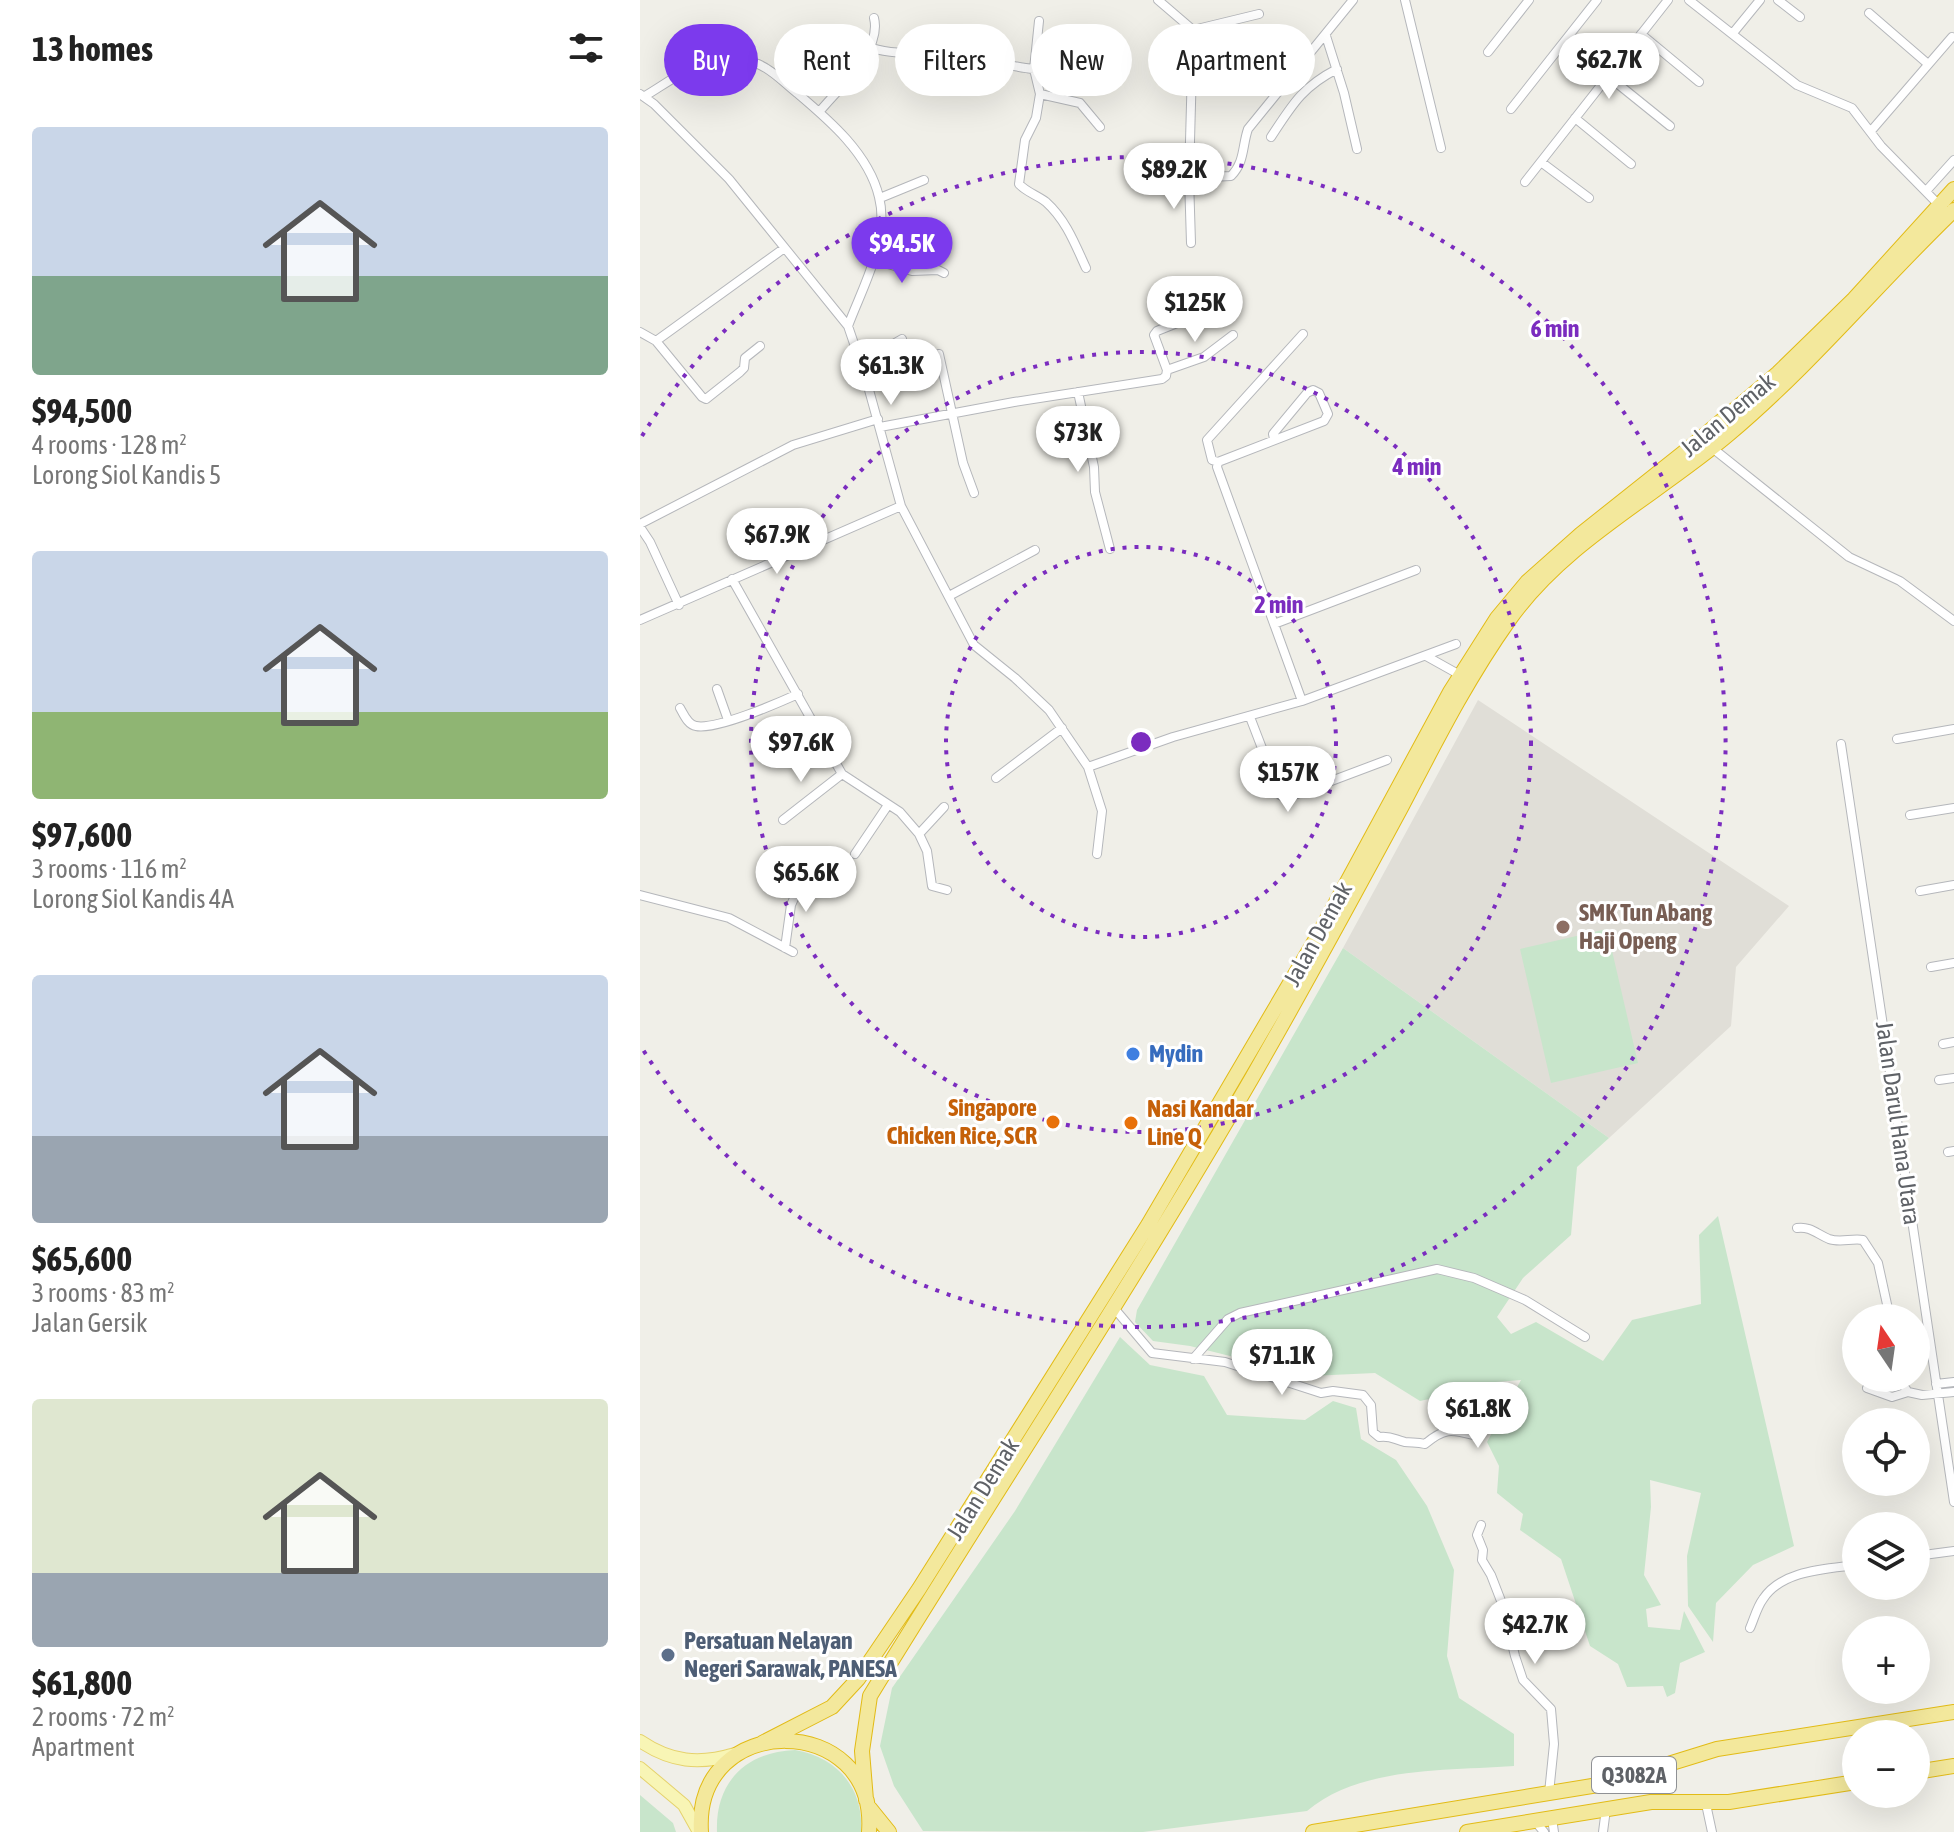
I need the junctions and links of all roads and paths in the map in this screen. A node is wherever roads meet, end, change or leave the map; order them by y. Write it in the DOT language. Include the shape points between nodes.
graph roads {
  1 [pos="1158,0"];
  2 [pos="1353,0"];
  3 [pos="1405,0"];
  4 [pos="1529,0"];
  5 [pos="1597,0"];
  6 [pos="1668,0"];
  7 [pos="1690,0"];
  8 [pos="1760,0"];
  9 [pos="1778,0"];
  10 [pos="1869,13"];
  11 [pos="1259,14"];
  12 [pos="1800,17"];
  13 [pos="874,18"];
  14 [pos="1039,21"];
  15 [pos="875,24"];
  16 [pos="1039,24"];
  17 [pos="1186,24"];
  18 [pos="1218,24"];
  19 [pos="1733,33"];
  20 [pos="1641,34"];
  21 [pos="1326,36"];
  22 [pos="1952,37"];
  23 [pos="879,50"];
  24 [pos="1488,52"];
  25 [pos="1928,64"];
  26 [pos="1031,68"];
  27 [pos="1337,69"];
  28 [pos="1608,76"];
  29 [pos="1699,82"];
  30 [pos="642,95"];
  31 [pos="832,96"];
  32 [pos="1040,96"];
  33 [pos="1049,96"];
  34 [pos="1191,96"];
  35 [pos="1511,109"];
  36 [pos="820,111"];
  37 [pos="1575,118"];
  38 [pos="1670,126"];
  39 [pos="1100,127"];
  40 [pos="1871,131"];
  41 [pos="1271,137"];
  42 [pos="1441,148"];
  43 [pos="1357,149"];
  44 [pos="1954,160"];
  45 [pos="1541,162"];
  46 [pos="1631,164"];
  47 [pos="1189,178"];
  48 [pos="924,180"];
  49 [pos="1525,182"];
  50 [pos="1954,189"];
  51 [pos="1927,190"];
  52 [pos="880,198"];
  53 [pos="1589,198"];
  54 [pos="1947,208"];
  55 [pos="1191,243"];
  56 [pos="783,249"];
  57 [pos="874,260"];
  58 [pos="1086,268"];
  59 [pos="944,273"];
  60 [pos="1182,321"];
  61 [pos="848,326"];
  62 [pos="640,332"];
  63 [pos="1303,334"];
  64 [pos="1233,335"];
  65 [pos="902,339"];
  66 [pos="656,341"];
  67 [pos="760,346"];
  68 [pos="857,353"];
  69 [pos="939,354"];
  70 [pos="1167,370"];
  71 [pos="1078,392"];
  72 [pos="952,414"];
  73 [pos="879,423"];
  74 [pos="1274,439"];
  75 [pos="1711,447"];
  76 [pos="1218,462"];
  77 [pos="974,493"];
  78 [pos="901,506"];
  79 [pos="640,526"];
  80 [pos="1110,549"];
  81 [pos="1035,550"];
  82 [pos="1416,570"];
  83 [pos="732,579"];
  84 [pos="949,596"];
  85 [pos="679,605"];
  86 [pos="640,620"];
  87 [pos="1954,621"];
  88 [pos="1274,624"];
  89 [pos="1456,644"];
  90 [pos="1426,656"];
  91 [pos="1460,675"];
  92 [pos="717,689"];
  93 [pos="798,694"];
  94 [pos="1302,701"];
  95 [pos="680,708"];
  96 [pos="1250,717"];
  97 [pos="728,720"];
  98 [pos="1062,728"];
  99 [pos="1954,729"];
  100 [pos="1897,739"];
  101 [pos="1841,744"];
  102 [pos="1387,760"];
  103 [pos="1088,767"];
  104 [pos="842,774"];
  105 [pos="996,778"];
  106 [pos="888,805"];
  107 [pos="944,807"];
  108 [pos="1954,808"];
  109 [pos="1910,815"];
  110 [pos="783,820"];
  111 [pos="919,834"];
  112 [pos="855,854"];
  113 [pos="1097,854"];
  114 [pos="805,874"];
  115 [pos="1954,885"];
  116 [pos="947,890"];
  117 [pos="1920,891"];
  118 [pos="640,895"];
  119 [pos="1954,963"];
  120 [pos="1931,967"];
  121 [pos="1954,1042"];
  122 [pos="1943,1044"];
  123 [pos="1954,1078"];
  124 [pos="1939,1080"];
  125 [pos="1797,1228"];
  126 [pos="1887,1304"];
  127 [pos="1114,1308"];
  128 [pos="1585,1337"];
  129 [pos="1193,1359"];
  130 [pos="1954,1382"];
  131 [pos="1937,1389"];
  132 [pos="1878,1392"];
  133 [pos="1908,1392"];
  134 [pos="1930,1392"];
  135 [pos="1930,1392"];
  136 [pos="1954,1392"];
  137 [pos="1490,1405"];
  138 [pos="1954,1502"];
  139 [pos="1481,1525"];
  140 [pos="1954,1551"];
  141 [pos="1930,1554"];
  142 [pos="1842,1567"];
  143 [pos="1750,1628"];
  144 [pos="1954,1712"];
  145 [pos="640,1741"];
  146 [pos="762,1743"];
  147 [pos="741,1752"];
  148 [pos="1954,1766"];
  149 [pos="640,1768"];
  150 [pos="1930,1770"];
  151 [pos="1842,1784"];
  152 [pos="1549,1793"];
  153 [pos="867,1802"];
  154 [pos="1706,1804"];
  155 [pos="1606,1809"];
  156 [pos="1553,1825"];
  157 [pos="1539,1827"];
  158 [pos="700,1832"];
  159 [pos="869,1832"];
  160 [pos="889,1832"];
  161 [pos="1313,1832"];
  162 [pos="1467,1832"];
  163 [pos="1603,1832"];
  164 [pos="1712,1832"];
  1 -- 17 [label="street"];
  2 -- 21 [label="street"];
  3 -- 42 [label="street"];
  4 -- 24 [label="street"];
  5 -- 35 [label="street"];
  6 -- 20 [label="street"];
  7 -- 19 [label="street"];
  8 -- 19 [label="street"];
  9 -- 12 [label="street"];
  10 -- 25 [label="street"];
  11 -- 18 [label="street"];
  13 -- 15 [label="street"];
  14 -- 16 [label="street"];
  19 -- 40 [label="street" via="1797,85 1852,108"];
  20 -- 28 [label="street"];
  20 -- 29 [label="street"];
  21 -- 27 [label="street"];
  21 -- 47 [label="street" via="1248,129 1236,171 1231,176"];
  22 -- 25 [label="street"];
  23 -- 26 [label="street" via="929,51"];
  25 -- 40 [label="street"];
  27 -- 41 [label="street" via="1295,100"];
  27 -- 43 [label="street"];
  28 -- 37 [label="street"];
  28 -- 38 [label="street"];
  30 -- 36 [label="street" via="712,60 731,59 756,63"];
  30 -- 56 [label="street" via="729,179"];
  31 -- 36 [label="street"];
  32 -- 58 [label="street" via="1025,140 1019,184 1061,219"];
  33 -- 39 [label="street" via="1080,103"];
  34 -- 47 [label="street"];
  36 -- 52 [label="street" via="849,142"];
  37 -- 45 [label="street"];
  37 -- 46 [label="street"];
  40 -- 51 [label="street"];
  44 -- 51 [label="street"];
  45 -- 49 [label="street"];
  45 -- 53 [label="street"];
  47 -- 55 [label="street"];
  48 -- 52 [label="street"];
  50 -- 54 [label="highway, Jalan Demak"];
  51 -- 54 [label="street"];
  52 -- 57 [label="street"];
  54 -- 75 [label="highway, Jalan Demak" via="1814,357"];
  54 -- 91 [label="highway, Jalan Demak" via="1778,373 1527,582"];
  56 -- 61 [label="street"];
  56 -- 66 [label="street"];
  57 -- 59 [label="street"];
  57 -- 61 [label="street"];
  60 -- 70 [label="street" via="1154,335"];
  61 -- 68 [label="street"];
  62 -- 66 [label="street"];
  63 -- 76 [label="street" via="1207,440 1208,453"];
  64 -- 70 [label="street" via="1204,357"];
  65 -- 68 [label="street"];
  66 -- 67 [label="street" via="706,399 740,372 745,358"];
  68 -- 73 [label="street"];
  69 -- 72 [label="street"];
  70 -- 71 [label="street" via="1162,379"];
  71 -- 72 [label="street"];
  71 -- 80 [label="street"];
  72 -- 73 [label="street"];
  72 -- 77 [label="street"];
  73 -- 78 [label="street"];
  73 -- 79 [label="street" via="793,445"];
  74 -- 74 [label="street" via="1277,426 1307,393 1319,393 1327,418"];
  74 -- 76 [label="street"];
  75 -- 87 [label="street" via="1849,557 1900,581"];
  75 -- 127 [label="highway, Jalan Demak" via="1586,542 1510,618 1459,699 1253,1076"];
  76 -- 88 [label="street"];
  78 -- 83 [label="street"];
  78 -- 84 [label="street"];
  79 -- 85 [label="street"];
  81 -- 84 [label="street"];
  82 -- 88 [label="street"];
  83 -- 85 [label="street"];
  83 -- 93 [label="street"];
  84 -- 98 [label="street" via="974,645 1049,710"];
  85 -- 86 [label="street"];
  88 -- 94 [label="street"];
  89 -- 90 [label="street"];
  90 -- 91 [label="street"];
  90 -- 94 [label="street"];
  91 -- 146 [label="highway, Jalan Demak" via="1320,932 1148,1225 919,1589 858,1679 832,1707"];
  92 -- 97 [label="street"];
  93 -- 97 [label="street"];
  93 -- 104 [label="street"];
  94 -- 96 [label="street"];
  95 -- 97 [label="street" via="696,726"];
  96 -- 102 [label="street" via="1280,795 1286,798"];
  96 -- 103 [label="street"];
  98 -- 103 [label="street"];
  98 -- 105 [label="street"];
  99 -- 100 [label="street"];
  101 -- 131 [label="street, Jalan Darul Hana Utara"];
  103 -- 113 [label="street" via="1102,811"];
  104 -- 106 [label="street"];
  104 -- 110 [label="street"];
  106 -- 111 [label="street"];
  106 -- 112 [label="street"];
  107 -- 111 [label="street"];
  108 -- 109 [label="street"];
  111 -- 116 [label="street" via="931,884"];
  114 -- 118 [label="street" via="791,905 789,950 729,918"];
  115 -- 117 [label="street"];
  119 -- 120 [label="street"];
  121 -- 122 [label="street"];
  123 -- 124 [label="street"];
  125 -- 126 [label="street" via="1806,1226 1839,1241 1863,1240 1878,1263"];
  127 -- 129 [label="street" via="1152,1353"];
  127 -- 153 [label="highway, Jalan Demak" via="870,1696 862,1751"];
  128 -- 129 [label="street" via="1525,1300 1437,1269 1240,1313 1228,1319"];
  129 -- 137 [label="street" via="1225,1362 1321,1393 1363,1395 1371,1405 1376,1435 1404,1442 1425,1444 1458,1429 1473,1435"];
  130 -- 131 [label="street"];
  131 -- 134 [label="street"];
  131 -- 136 [label="street"];
  131 -- 138 [label="street, Jalan Darul Hana Utara"];
  132 -- 133 [label="street" via="1892,1397"];
  133 -- 135 [label="street"];
  139 -- 152 [label="street" via="1477,1535 1482,1560 1503,1606 1517,1665 1523,1680 1551,1709"];
  140 -- 141 [label="street"];
  142 -- 143 [label="street" via="1782,1581 1763,1597"];
  144 -- 152 [label="highway, Q3082A" via="1717,1749 1604,1784"];
  145 -- 147 [label="main road" via="684,1761"];
  146 -- 147 [label="highway, Jalan Demak"];
  146 -- 153 [label="highway" via="798,1740 826,1750 848,1768"];
  147 -- 158 [label="highway" via="724,1765 709,1788"];
  148 -- 150 [label="highway"];
  149 -- 158 [label="main road" via="684,1805"];
  151 -- 154 [label="highway"];
  152 -- 161 [label="highway, Q3082A"];
  153 -- 159 [label="highway, Jalan Demak"];
  153 -- 160 [label="highway"];
  154 -- 155 [label="highway" via="1651,1802"];
  154 -- 164 [label="street"];
  155 -- 156 [label="highway"];
  155 -- 163 [label="street"];
  156 -- 157 [label="highway"];
  157 -- 162 [label="highway"];
}
